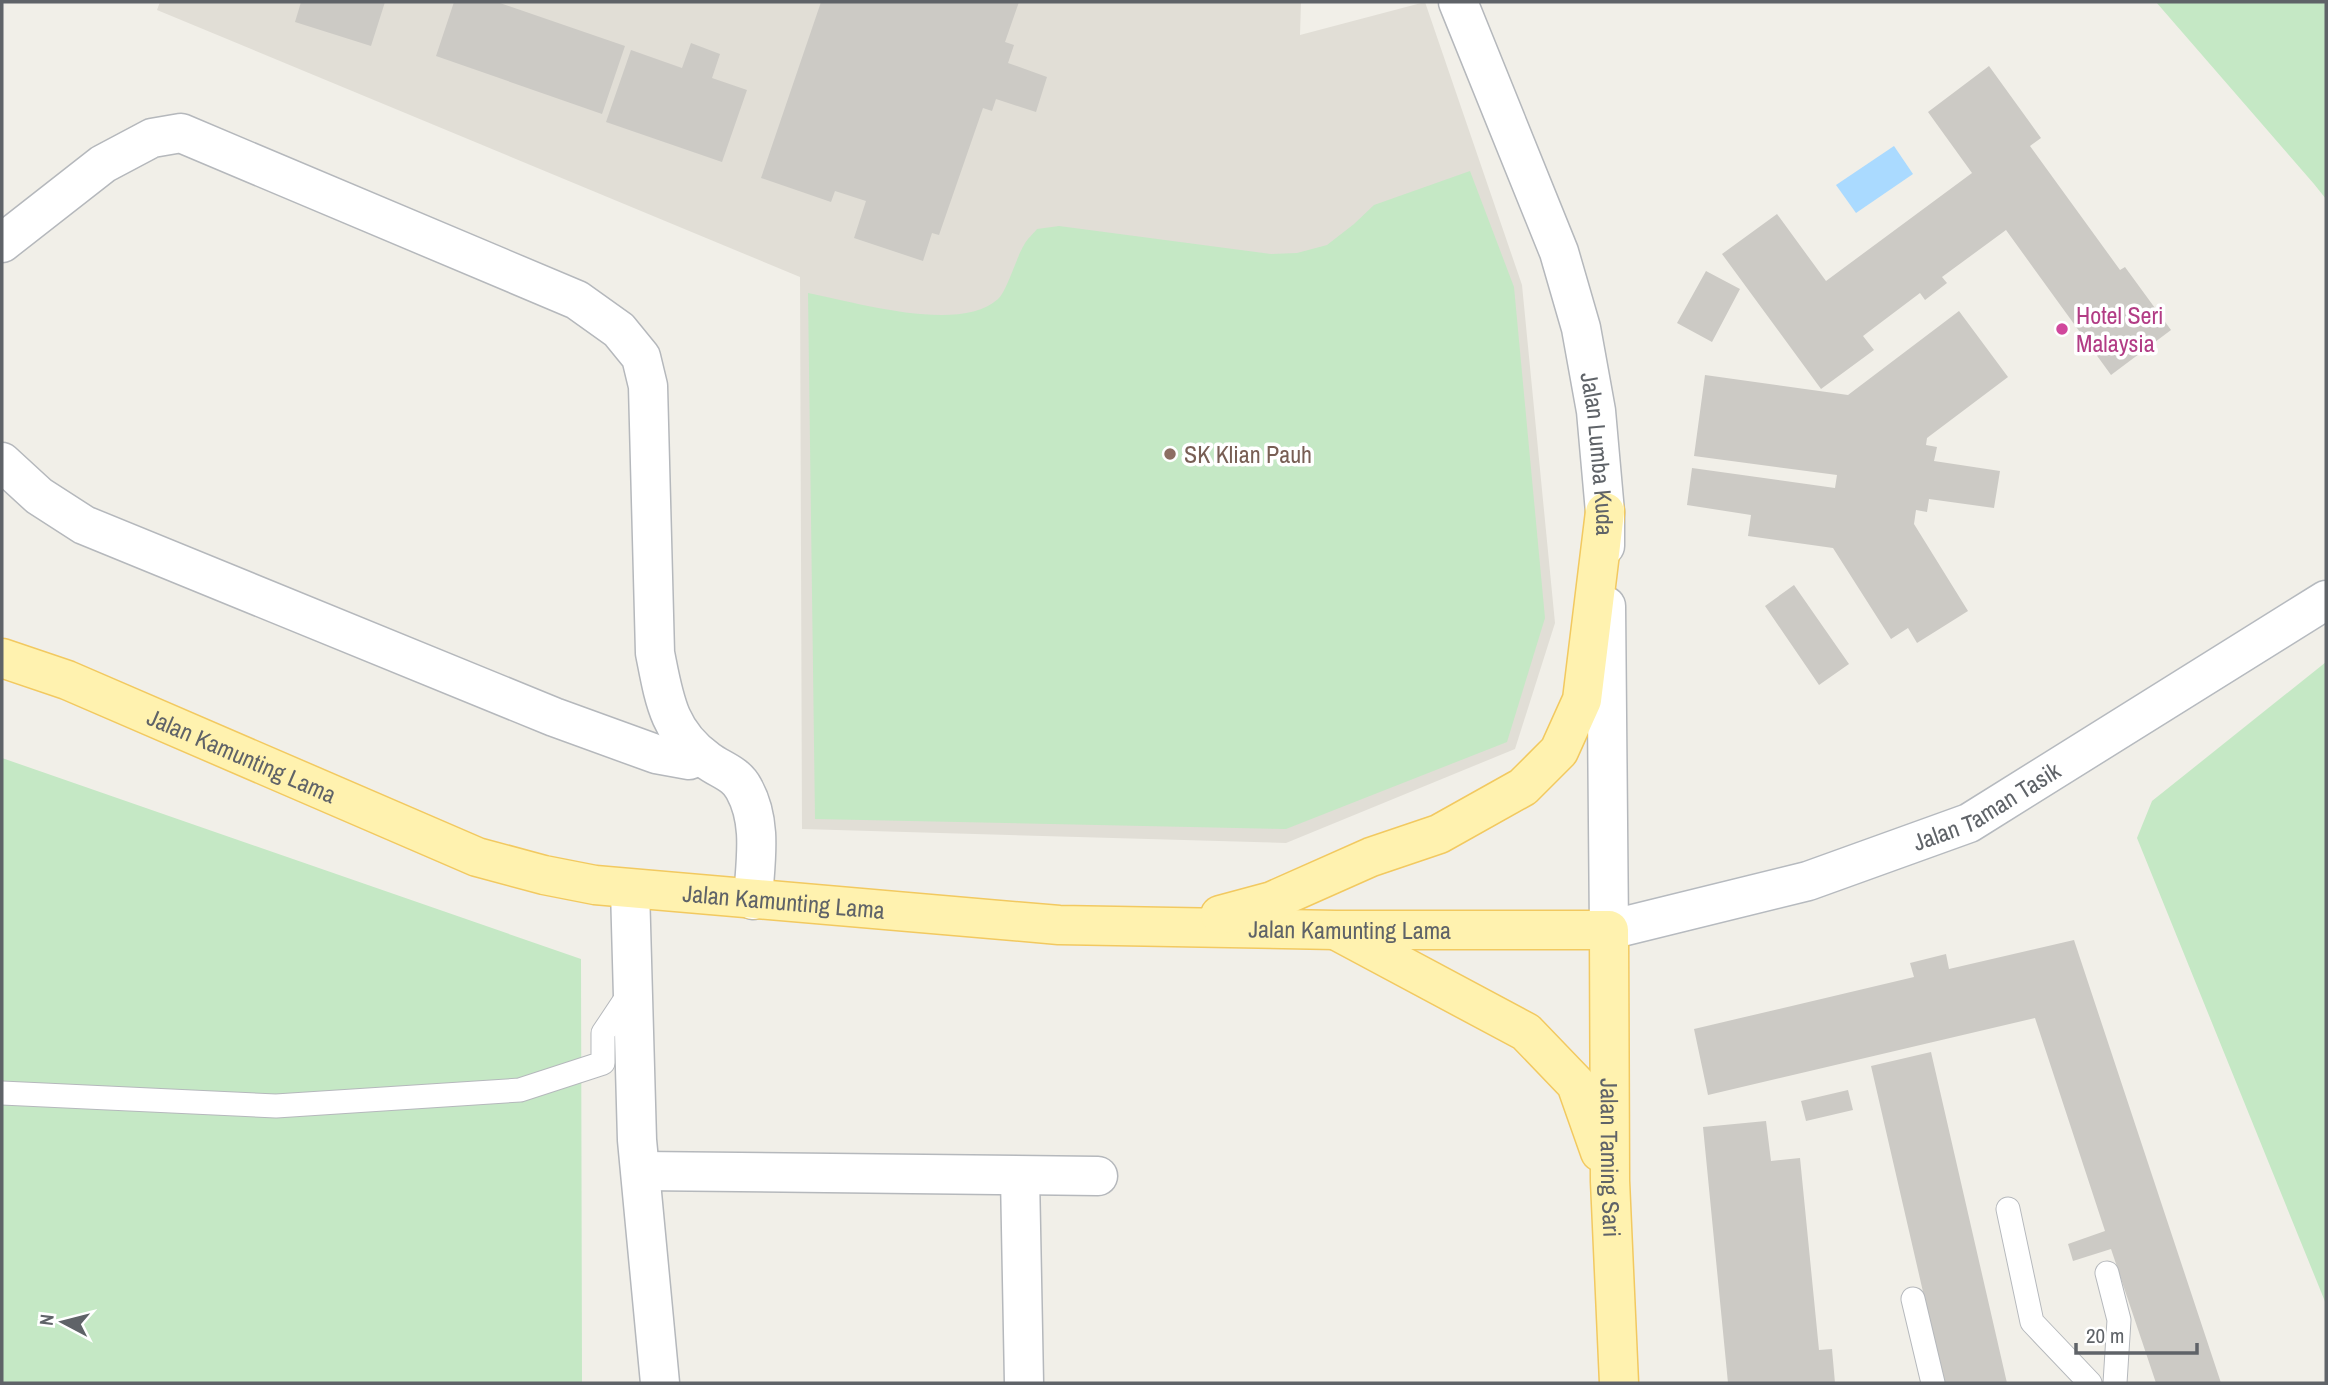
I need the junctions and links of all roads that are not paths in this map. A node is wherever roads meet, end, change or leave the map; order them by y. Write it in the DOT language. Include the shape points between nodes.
graph roads {
  1 [pos="1458,2"];
  2 [pos="2,243"];
  3 [pos="2,462"];
  4 [pos="1605,512"];
  5 [pos="2326,600"];
  6 [pos="2,658"];
  7 [pos="700,755"];
  8 [pos="630,889"];
  9 [pos="753,900"];
  10 [pos="1177,926"];
  11 [pos="1336,930"];
  12 [pos="1609,930"];
  13 [pos="632,988"];
  14 [pos="2,1093"];
  15 [pos="641,1171"];
  16 [pos="1020,1176"];
  17 [pos="1098,1176"];
  18 [pos="1610,1181"];
  19 [pos="2008,1209"];
  20 [pos="2107,1273"];
  21 [pos="1913,1299"];
  22 [pos="660,1383"];
  23 [pos="1024,1383"];
  24 [pos="1619,1383"];
  25 [pos="1933,1383"];
  26 [pos="2090,1383"];
  27 [pos="2115,1383"];
  1 -- 4 [label="street, Jalan Lumba Kuda" via="1559,252 1581,328 1597,411"];
  2 -- 7 [label="street" via="103,164 152,138 181,133 577,300 619,330 642,357 648,386 655,653 663,696 673,724"];
  3 -- 7 [label="street" via="39,496 84,524 554,717 656,754 688,760"];
  4 -- 10 [label="main road" via="1582,700 1559,751 1524,787 1439,834 1272,901"];
  4 -- 12 [label="street, Jalan Lumba Kuda"];
  5 -- 12 [label="street, Jalan Taman Tasik" via="1969,823 1808,881"];
  6 -- 8 [label="main road, Jalan Kamunting Lama" via="67,680 477,857 544,875"];
  7 -- 9 [label="street" via="732,774 744,787 751,806 757,836"];
  8 -- 9 [label="main road, Jalan Kamunting Lama"];
  8 -- 13 [label="street"];
  9 -- 10 [label="main road, Jalan Kamunting Lama" via="1059,925"];
  10 -- 11 [label="main road, Jalan Kamunting Lama"];
  11 -- 12 [label="main road, Jalan Kamunting Lama"];
  11 -- 18 [label="main road" via="1526,1032 1576,1084"];
  12 -- 18 [label="main road, Jalan Taming Sari"];
  13 -- 14 [label="lane" via="603,1033 603,1063 520,1090 276,1106"];
  13 -- 15 [label="street"];
  15 -- 16 [label="street"];
  15 -- 22 [label="street"];
  16 -- 17 [label="street"];
  16 -- 23 [label="street"];
  18 -- 24 [label="main road, Jalan Taming Sari"];
  19 -- 26 [label="lane" via="2032,1322"];
  20 -- 27 [label="lane" via="2119,1320"];
  21 -- 25 [label="lane"];
}
